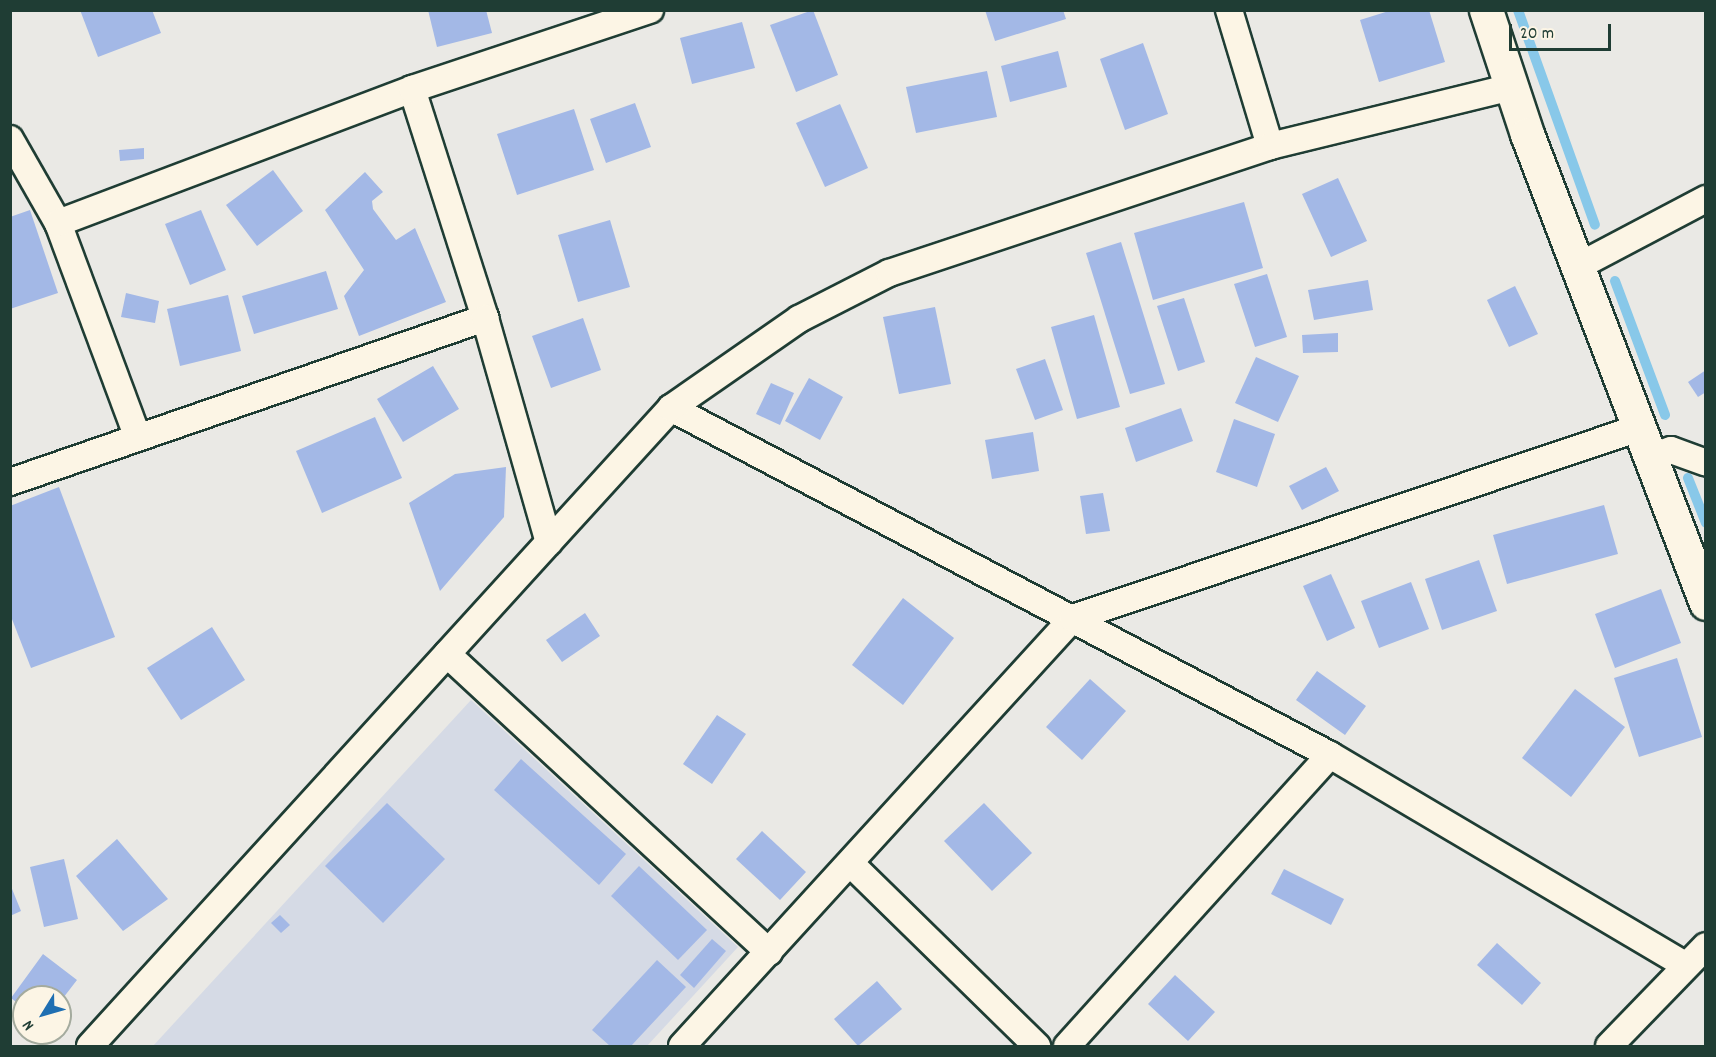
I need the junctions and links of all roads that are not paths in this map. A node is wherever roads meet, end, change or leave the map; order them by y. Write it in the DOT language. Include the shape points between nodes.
graph roads {
  1 [pos="650,10"];
  2 [pos="1228,10"];
  3 [pos="1492,16"];
  4 [pos="593,19"];
  5 [pos="1512,87"];
  6 [pos="412,88"];
  7 [pos="10,140"];
  8 [pos="1270,146"];
  9 [pos="1706,200"];
  10 [pos="58,223"];
  11 [pos="1577,267"];
  12 [pos="485,318"];
  13 [pos="671,408"];
  14 [pos="138,438"];
  15 [pos="1645,443"];
  16 [pos="1706,463"];
  17 [pos="10,482"];
  18 [pos="549,542"];
  19 [pos="1706,603"];
  20 [pos="1073,618"];
  21 [pos="447,654"];
  22 [pos="1330,755"];
  23 [pos="850,863"];
  24 [pos="1706,946"];
  25 [pos="769,952"];
  26 [pos="1684,964"];
  27 [pos="90,1047"];
  28 [pos="682,1047"];
  29 [pos="1037,1047"];
  30 [pos="1067,1047"];
  31 [pos="1609,1047"];
  1 -- 4 [label="street"];
  2 -- 8 [label="street"];
  3 -- 5 [label="street"];
  4 -- 6 [label="street"];
  5 -- 8 [label="street"];
  5 -- 11 [label="street"];
  6 -- 10 [label="street"];
  6 -- 12 [label="street"];
  7 -- 10 [label="street"];
  8 -- 13 [label="street" via="889,273 799,319"];
  9 -- 11 [label="street"];
  10 -- 14 [label="street"];
  11 -- 15 [label="street"];
  12 -- 14 [label="street"];
  12 -- 18 [label="street"];
  13 -- 18 [label="street"];
  13 -- 20 [label="street"];
  14 -- 17 [label="street"];
  15 -- 16 [label="street"];
  15 -- 19 [label="street"];
  15 -- 20 [label="street"];
  18 -- 21 [label="street"];
  20 -- 22 [label="street"];
  20 -- 23 [label="street"];
  21 -- 25 [label="street"];
  21 -- 27 [label="street"];
  22 -- 26 [label="street"];
  22 -- 30 [label="street"];
  23 -- 25 [label="street"];
  23 -- 29 [label="street"];
  24 -- 26 [label="street"];
  25 -- 28 [label="street"];
  26 -- 31 [label="street"];
}
